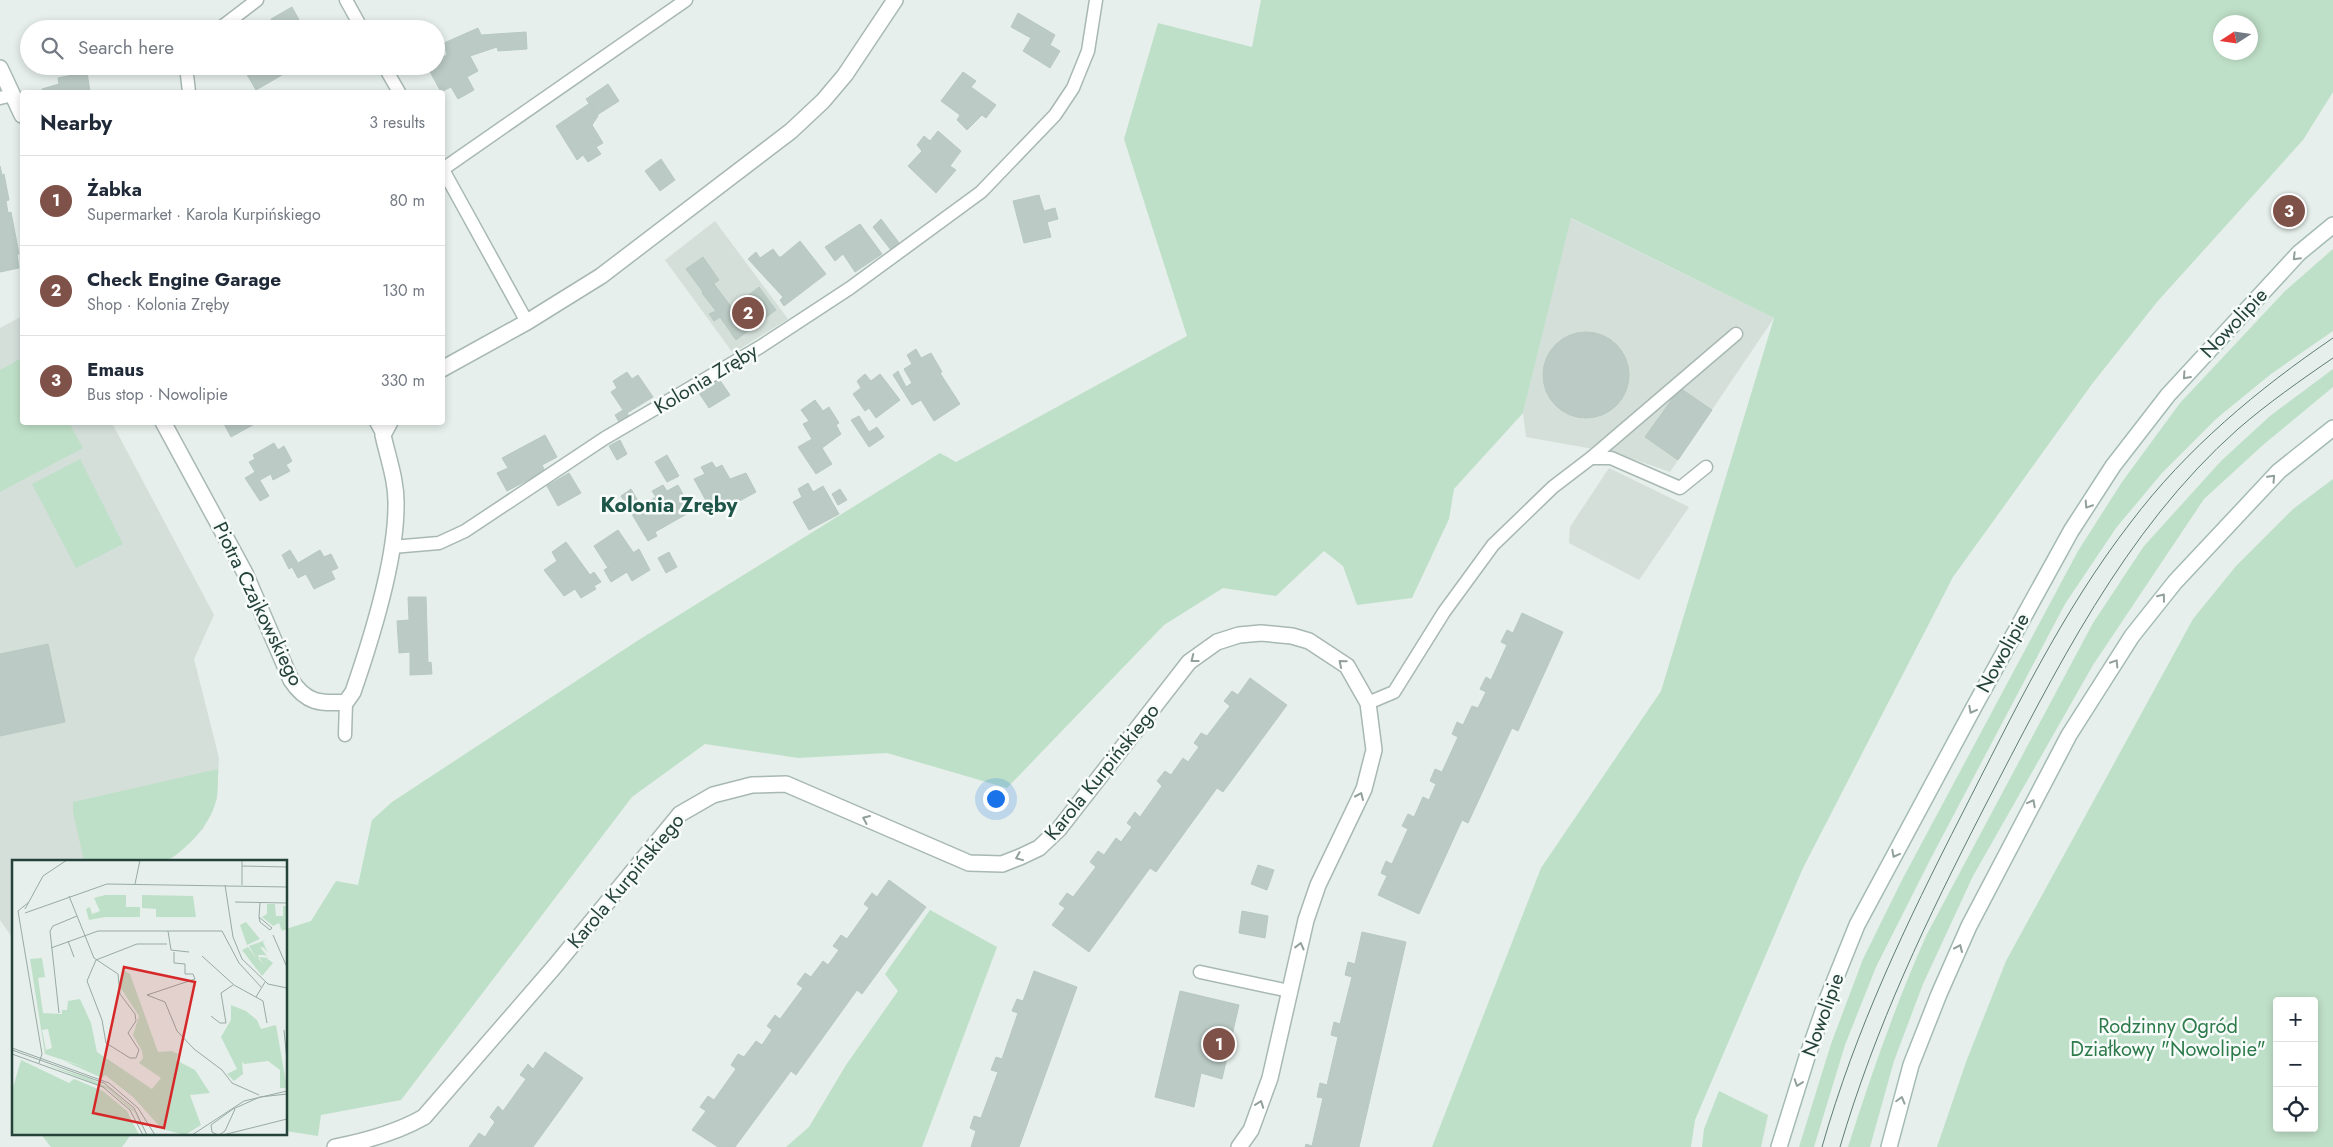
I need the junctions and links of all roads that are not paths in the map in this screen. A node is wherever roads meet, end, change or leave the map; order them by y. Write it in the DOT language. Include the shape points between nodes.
graph roads {
  1 [pos="257,0"];
  2 [pos="346,0"];
  3 [pos="686,0"];
  4 [pos="895,0"];
  5 [pos="1096,0"];
  6 [pos="231,20"];
  7 [pos="357,20"];
  8 [pos="0,68"];
  9 [pos="187,75"];
  10 [pos="389,75"];
  11 [pos="189,90"];
  12 [pos="398,90"];
  13 [pos="6,97"];
  14 [pos="20,113"];
  15 [pos="445,167"];
  16 [pos="445,172"];
  17 [pos="2333,225"];
  18 [pos="527,322"];
  19 [pos="1736,334"];
  20 [pos="445,367"];
  21 [pos="165,425"];
  22 [pos="383,427"];
  23 [pos="2333,428"];
  24 [pos="1591,458"];
  25 [pos="1706,467"];
  26 [pos="392,547"];
  27 [pos="346,702"];
  28 [pos="1368,703"];
  29 [pos="345,735"];
  30 [pos="1200,972"];
  31 [pos="1289,991"];
  32 [pos="335,1147"];
  33 [pos="1239,1147"];
  34 [pos="1779,1147"];
  35 [pos="1888,1147"];
  1 -- 6 [label="lane"];
  2 -- 7 [label="lane"];
  3 -- 15 [label="lane"];
  4 -- 18 [label="street" via="845,75 824,101 791,131 601,276"];
  5 -- 26 [label="lane, Kolonia Zręby" via="1088,51 1073,88 1055,115 981,192 842,293 760,347 605,438 465,531 439,543"];
  8 -- 13 [label="street"];
  9 -- 11 [label="lane"];
  10 -- 12 [label="lane"];
  13 -- 14 [label="street"];
  16 -- 18 [label="lane"];
  17 -- 34 [label="street, Nowolipie, one-way" via="2299,253 2168,395 2113,466 2072,531 1858,924 1810,1049"];
  18 -- 20 [label="street"];
  19 -- 24 [label="lane"];
  21 -- 27 [label="street, Piotra Czajkowskiego" via="246,573 298,691 312,700"];
  22 -- 26 [label="street" via="396,506"];
  35 -- 23 [label="street, one-way" via="1911,1065 1939,994 1974,918 2069,735 2132,636 2174,582 2278,471"];
  24 -- 25 [label="lane" via="1611,458 1680,488"];
  24 -- 28 [label="lane" via="1553,487 1493,545 1444,612 1394,692"];
  26 -- 27 [label="street" via="361,668"];
  27 -- 29 [label="lane"];
  31 -- 28 [label="street, Karola Kurpińskiego, one-way" via="1318,885 1364,789 1374,750"];
  28 -- 32 [label="street, Karola Kurpińskiego, one-way" via="1347,666 1309,641 1261,633 1217,642 1189,662 1059,829 1039,848 1002,864 969,863 786,784 752,785 713,795 680,814 555,966 424,1117 372,1140"];
  30 -- 31 [label="lane"];
  33 -- 31 [label="street, Karola Kurpińskiego, one-way" via="1251,1130 1270,1078"];
}
